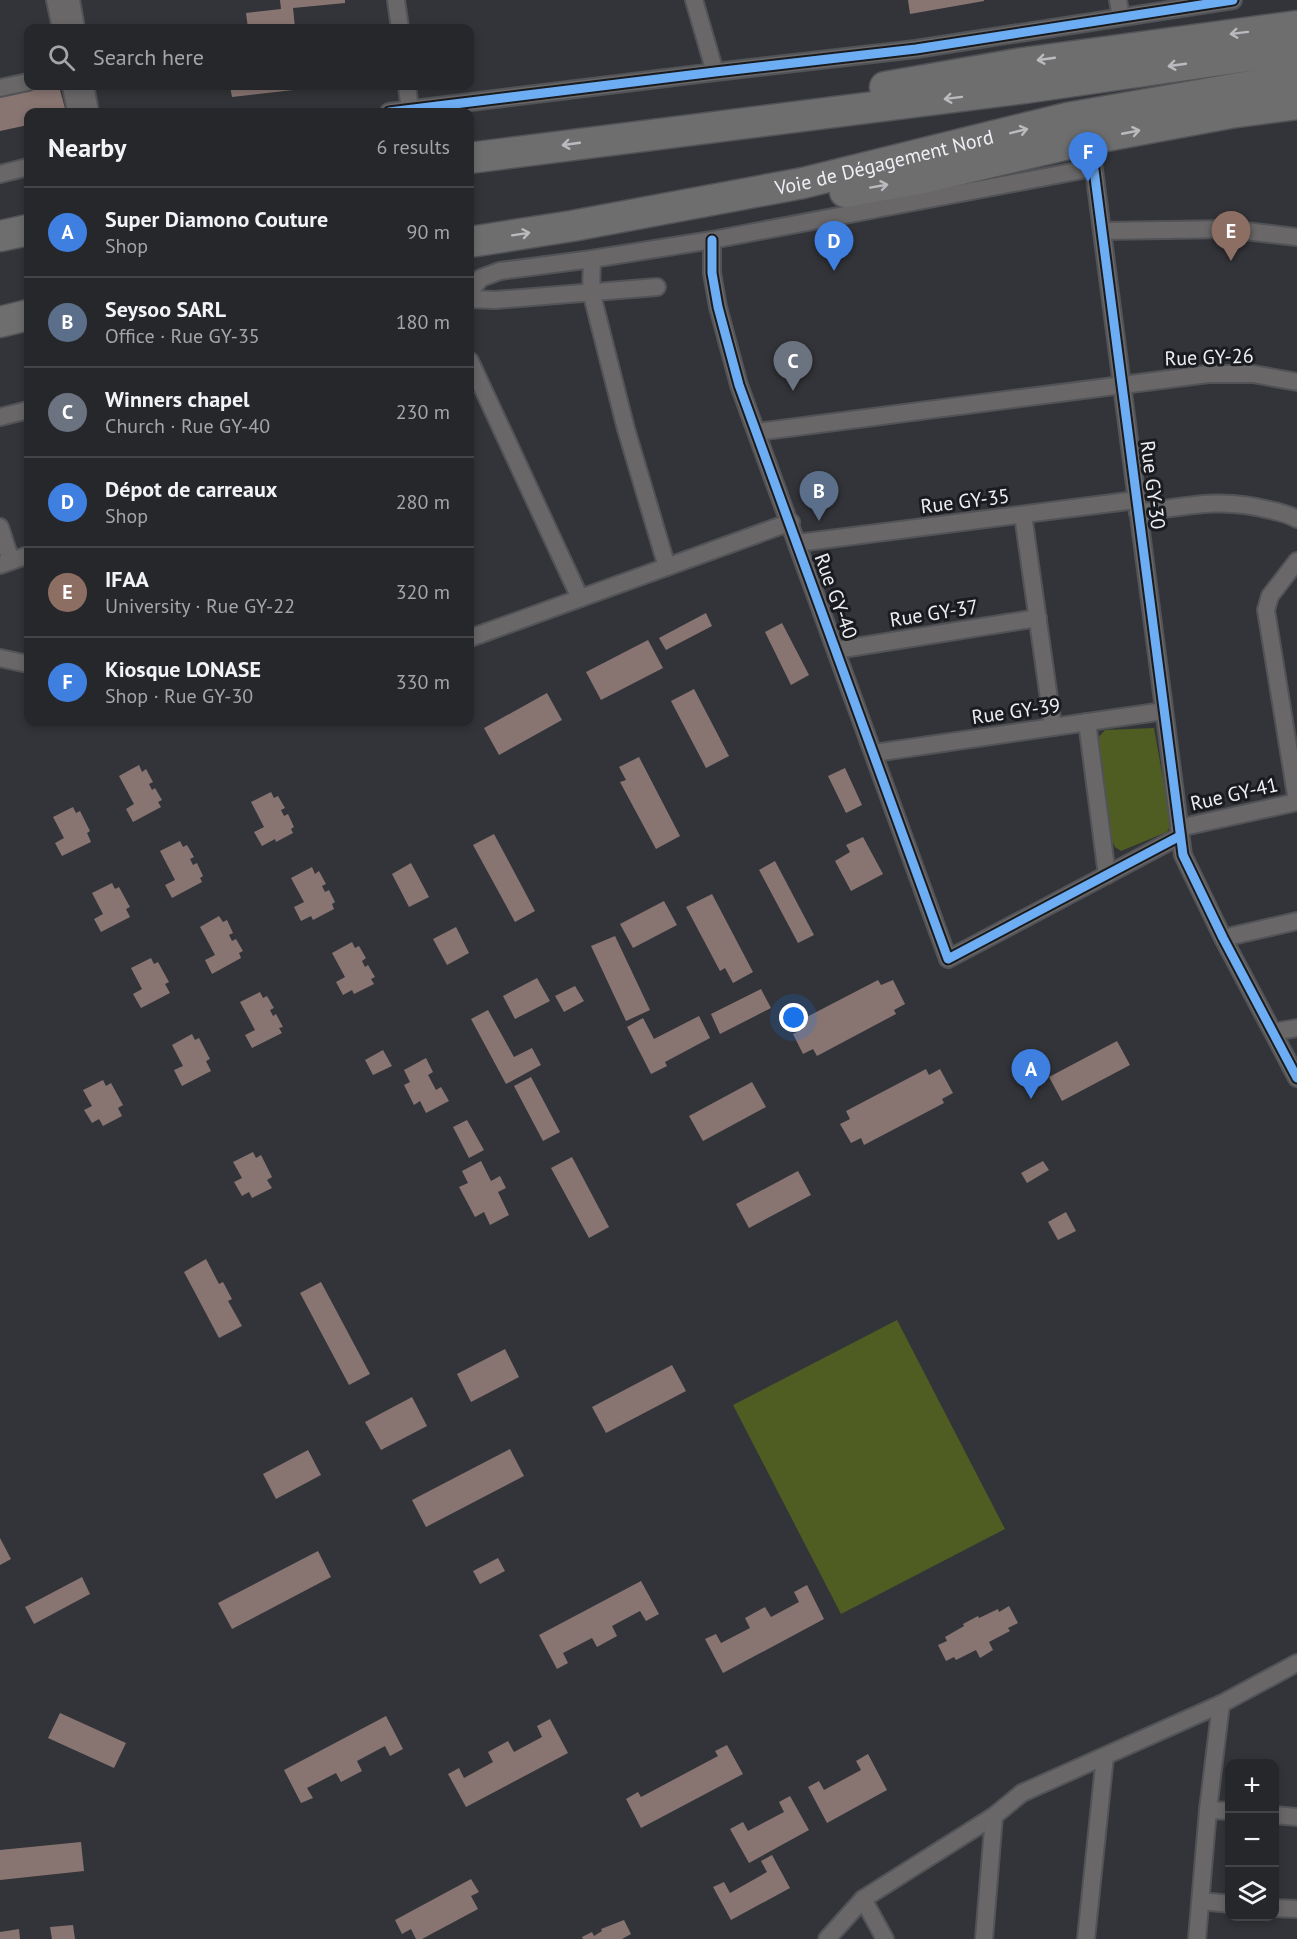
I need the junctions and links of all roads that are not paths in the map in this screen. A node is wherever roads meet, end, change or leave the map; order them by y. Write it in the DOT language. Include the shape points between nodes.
graph roads {
  1 [pos="55,0"];
  2 [pos="71,0"];
  3 [pos="396,0"];
  4 [pos="694,0"];
  5 [pos="1233,0"];
  6 [pos="1119,8"];
  7 [pos="60,24"];
  8 [pos="75,24"];
  9 [pos="399,24"];
  10 [pos="1297,26"];
  11 [pos="1297,49"];
  12 [pos="715,72"];
  13 [pos="1297,78"];
  14 [pos="24,83"];
  15 [pos="0,88"];
  16 [pos="72,90"];
  17 [pos="86,90"];
  18 [pos="408,90"];
  19 [pos="1297,104"];
  20 [pos="75,108"];
  21 [pos="89,108"];
  22 [pos="410,108"];
  23 [pos="426,108"];
  24 [pos="629,136"];
  25 [pos="1091,154"];
  26 [pos="474,157"];
  27 [pos="24,168"];
  28 [pos="0,174"];
  29 [pos="572,226"];
  30 [pos="24,231"];
  31 [pos="1102,231"];
  32 [pos="0,236"];
  33 [pos="1297,237"];
  34 [pos="712,240"];
  35 [pos="474,241"];
  36 [pos="592,259"];
  37 [pos="474,286"];
  38 [pos="657,287"];
  39 [pos="591,291"];
  40 [pos="474,299"];
  41 [pos="24,316"];
  42 [pos="0,322"];
  43 [pos="474,370"];
  44 [pos="1297,382"];
  45 [pos="1121,384"];
  46 [pos="24,411"];
  47 [pos="0,417"];
  48 [pos="757,432"];
  49 [pos="1137,507"];
  50 [pos="1023,515"];
  51 [pos="1297,519"];
  52 [pos="790,522"];
  53 [pos="0,527"];
  54 [pos="798,543"];
  55 [pos="24,556"];
  56 [pos="1297,561"];
  57 [pos="6,563"];
  58 [pos="667,567"];
  59 [pos="579,598"];
  60 [pos="1038,618"];
  61 [pos="474,637"];
  62 [pos="836,650"];
  63 [pos="0,658"];
  64 [pos="24,663"];
  65 [pos="1164,711"];
  66 [pos="1087,722"];
  67 [pos="1053,727"];
  68 [pos="874,753"];
  69 [pos="1297,801"];
  70 [pos="1180,832"];
  71 [pos="1107,875"];
  72 [pos="1297,921"];
  73 [pos="1223,938"];
  74 [pos="948,959"];
  75 [pos="1297,1028"];
  76 [pos="1273,1032"];
  77 [pos="1297,1078"];
  78 [pos="1297,1663"];
  79 [pos="1221,1704"];
  80 [pos="1105,1756"];
  81 [pos="1208,1810"];
  82 [pos="1225,1811"];
  83 [pos="1279,1815"];
  84 [pos="994,1816"];
  85 [pos="1297,1817"];
  86 [pos="863,1899"];
  87 [pos="1202,1901"];
  88 [pos="1225,1903"];
  89 [pos="1279,1908"];
  90 [pos="1297,1909"];
  91 [pos="826,1939"];
  92 [pos="885,1939"];
  93 [pos="984,1939"];
  94 [pos="1086,1939"];
  95 [pos="1197,1939"];
  1 -- 7 [label="street"];
  2 -- 8 [label="street"];
  3 -- 9 [label="street"];
  4 -- 12 [label="street"];
  5 -- 6 [label="street"];
  6 -- 12 [label="street" via="915,49"];
  10 -- 24 [label="highway, one-way" via="1023,63 706,118"];
  11 -- 24 [label="highway, one-way" via="927,101"];
  12 -- 23 [label="street"];
  29 -- 13 [label="highway, Voie de Dégagement Nord, one-way" via="803,183 1106,110"];
  14 -- 15 [label="street"];
  16 -- 20 [label="street"];
  17 -- 21 [label="street"];
  18 -- 22 [label="street"];
  25 -- 19 [label="highway, one-way" via="1230,113"];
  24 -- 26 [label="highway, one-way"];
  29 -- 25 [label="highway, one-way" via="619,225 757,206"];
  25 -- 31 [label="street, Rue GY-30"];
  25 -- 34 [label="street"];
  27 -- 28 [label="street"];
  35 -- 29 [label="highway, Voie de Dégagement Nord, one-way"];
  30 -- 32 [label="highway"];
  31 -- 33 [label="street" via="1228,229"];
  31 -- 45 [label="street, Rue GY-30"];
  34 -- 36 [label="street"];
  34 -- 48 [label="street, Rue GY-40" via="718,307"];
  36 -- 37 [label="street" via="491,273"];
  36 -- 39 [label="street"];
  38 -- 39 [label="street"];
  39 -- 40 [label="street"];
  39 -- 58 [label="street"];
  41 -- 42 [label="highway"];
  43 -- 59 [label="street"];
  44 -- 45 [label="street, Rue GY-26" via="1253,374 1208,374"];
  45 -- 48 [label="street, Rue GY-26"];
  45 -- 49 [label="street, Rue GY-30"];
  46 -- 47 [label="street"];
  48 -- 52 [label="street, Rue GY-40"];
  49 -- 50 [label="street, Rue GY-35"];
  49 -- 51 [label="street, Rue GY-35" via="1209,502 1247,504"];
  49 -- 65 [label="street, Rue GY-30"];
  50 -- 54 [label="street, Rue GY-35"];
  50 -- 60 [label="street"];
  52 -- 54 [label="street, Rue GY-40"];
  52 -- 58 [label="street"];
  53 -- 57 [label="street"];
  54 -- 62 [label="street, Rue GY-40"];
  55 -- 57 [label="street"];
  56 -- 69 [label="street" via="1270,596 1266,610"];
  58 -- 59 [label="street"];
  59 -- 61 [label="street"];
  60 -- 62 [label="street, Rue GY-37"];
  60 -- 67 [label="street"];
  62 -- 68 [label="street, Rue GY-40"];
  63 -- 64 [label="street"];
  65 -- 66 [label="street, Rue GY-39"];
  65 -- 70 [label="street, Rue GY-30"];
  66 -- 67 [label="street, Rue GY-39"];
  66 -- 71 [label="street"];
  67 -- 68 [label="street, Rue GY-39"];
  68 -- 74 [label="street, Rue GY-40"];
  69 -- 70 [label="street, Rue GY-41"];
  70 -- 71 [label="street, Rue GY-41"];
  70 -- 73 [label="street, Rue GY-30" via="1183,855"];
  71 -- 74 [label="street, Rue GY-41"];
  72 -- 73 [label="street"];
  73 -- 76 [label="street, Rue GY-30"];
  75 -- 76 [label="street"];
  76 -- 77 [label="street, Rue GY-30"];
  78 -- 79 [label="street"];
  79 -- 80 [label="street"];
  79 -- 81 [label="street"];
  80 -- 84 [label="street" via="1022,1793"];
  80 -- 94 [label="street"];
  81 -- 82 [label="street"];
  81 -- 87 [label="street"];
  83 -- 85 [label="street"];
  84 -- 86 [label="street"];
  84 -- 93 [label="street"];
  86 -- 91 [label="street"];
  86 -- 92 [label="street"];
  87 -- 88 [label="street"];
  87 -- 95 [label="street"];
  89 -- 90 [label="street"];
}
